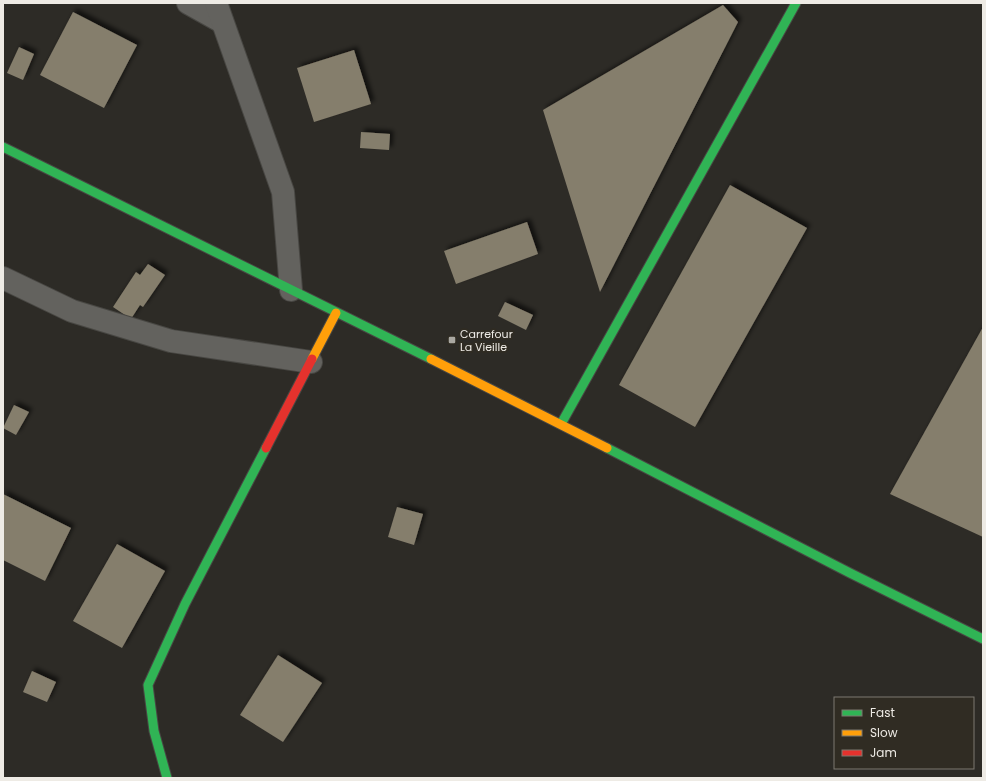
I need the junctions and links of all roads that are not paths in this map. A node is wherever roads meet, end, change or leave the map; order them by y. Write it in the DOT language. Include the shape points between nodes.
graph roads {
  1 [pos="188,3"];
  2 [pos="796,3"];
  3 [pos="219,12"];
  4 [pos="3,147"];
  5 [pos="3,278"];
  6 [pos="291,290"];
  7 [pos="336,313"];
  8 [pos="311,362"];
  9 [pos="561,424"];
  10 [pos="983,639"];
  11 [pos="167,778"];
  1 -- 3 [label="street"];
  2 -- 9 [label="street"];
  3 -- 6 [label="street" via="283,192"];
  4 -- 6 [label="street"];
  5 -- 8 [label="street" via="72,311 171,341"];
  6 -- 7 [label="street"];
  7 -- 8 [label="street"];
  7 -- 9 [label="street"];
  8 -- 11 [label="street" via="185,604 148,685 154,731"];
  9 -- 10 [label="street"];
}
